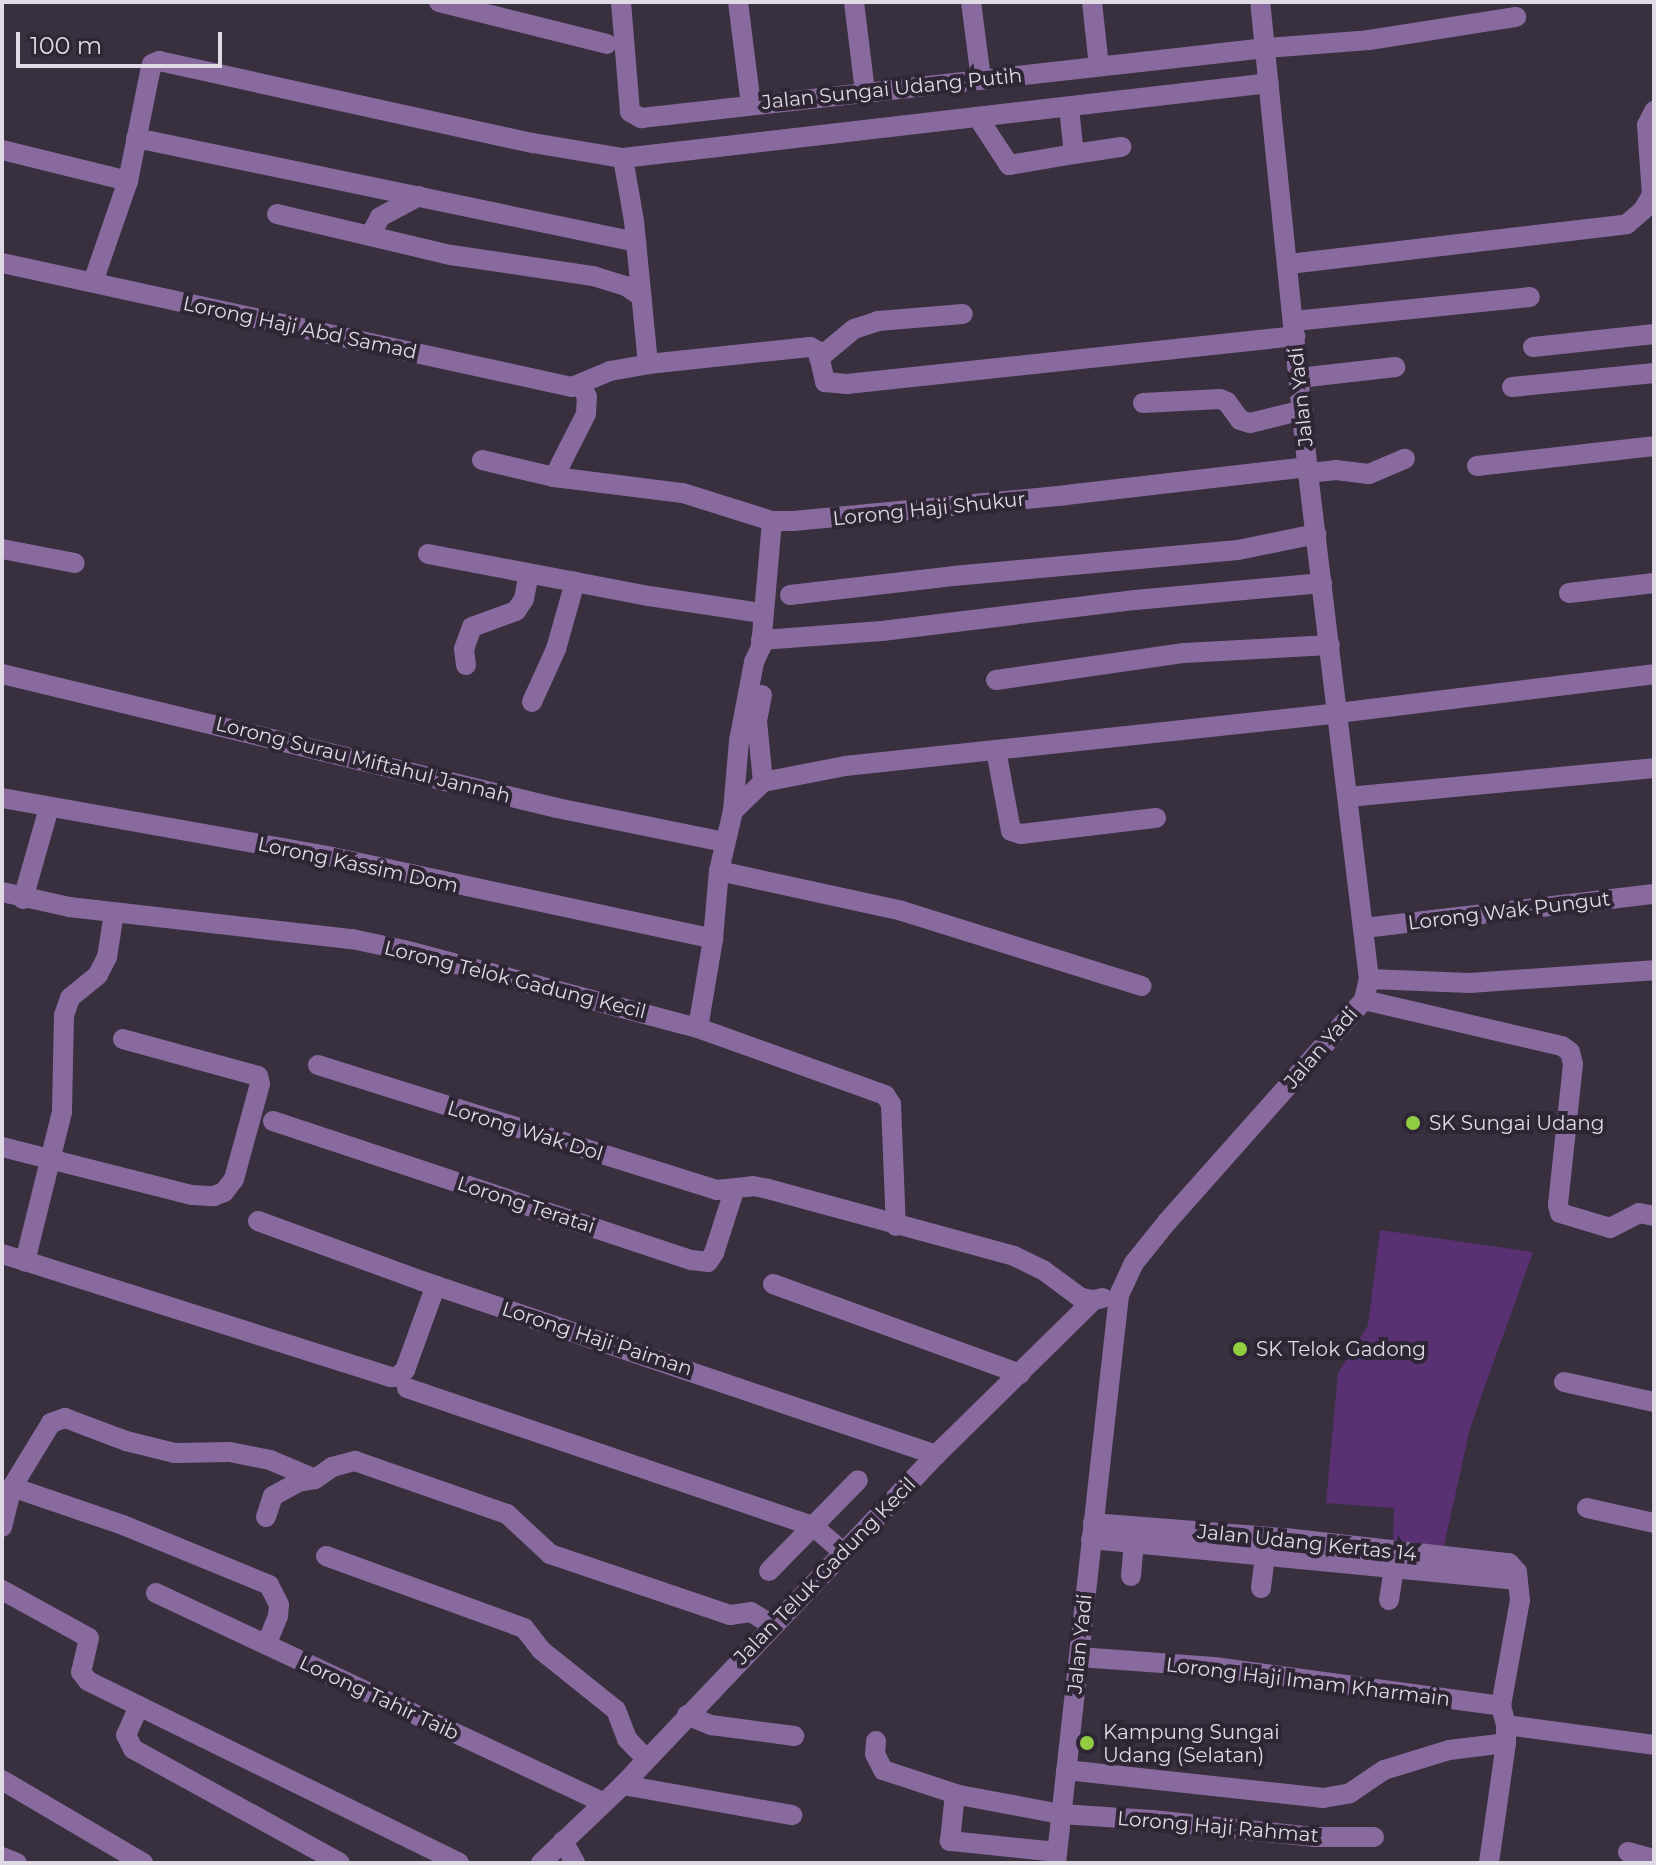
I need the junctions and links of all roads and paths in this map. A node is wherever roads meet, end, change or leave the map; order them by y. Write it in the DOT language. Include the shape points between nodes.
graph roads {
  1 [pos="439,2"];
  2 [pos="621,2"];
  3 [pos="738,2"];
  4 [pos="854,2"];
  5 [pos="971,2"];
  6 [pos="1092,2"];
  7 [pos="1260,2"];
  8 [pos="1516,17"];
  9 [pos="607,44"];
  10 [pos="1266,48"];
  11 [pos="1099,66"];
  12 [pos="981,79"];
  13 [pos="1269,83"];
  14 [pos="865,92"];
  15 [pos="751,105"];
  16 [pos="1069,108"];
  17 [pos="1654,111"];
  18 [pos="979,119"];
  19 [pos="136,138"];
  20 [pos="1121,147"];
  21 [pos="2,150"];
  22 [pos="1074,154"];
  23 [pos="623,158"];
  24 [pos="1653,179"];
  25 [pos="128,181"];
  26 [pos="419,196"];
  27 [pos="277,214"];
  28 [pos="370,236"];
  29 [pos="636,242"];
  30 [pos="2,263"];
  31 [pos="1289,264"];
  32 [pos="93,282"];
  33 [pos="642,297"];
  34 [pos="1530,297"];
  35 [pos="963,314"];
  36 [pos="1294,328"];
  37 [pos="1654,334"];
  38 [pos="1533,347"];
  39 [pos="819,358"];
  40 [pos="648,364"];
  41 [pos="1395,367"];
  42 [pos="1654,373"];
  43 [pos="1299,378"];
  44 [pos="589,380"];
  45 [pos="1512,387"];
  46 [pos="1143,403"];
  47 [pos="1303,410"];
  48 [pos="1654,446"];
  49 [pos="1405,459"];
  50 [pos="482,460"];
  51 [pos="1477,466"];
  52 [pos="1308,470"];
  53 [pos="554,477"];
  54 [pos="772,521"];
  55 [pos="1316,534"];
  56 [pos="2,549"];
  57 [pos="428,554"];
  58 [pos="75,563"];
  59 [pos="529,574"];
  60 [pos="575,582"];
  61 [pos="1322,583"];
  62 [pos="1654,583"];
  63 [pos="1569,593"];
  64 [pos="790,595"];
  65 [pos="762,613"];
  66 [pos="761,644"];
  67 [pos="1330,645"];
  68 [pos="466,665"];
  69 [pos="2,674"];
  70 [pos="1654,674"];
  71 [pos="996,680"];
  72 [pos="532,702"];
  73 [pos="1338,713"];
  74 [pos="996,750"];
  75 [pos="1654,768"];
  76 [pos="763,782"];
  77 [pos="1348,797"];
  78 [pos="2,798"];
  79 [pos="49,808"];
  80 [pos="733,811"];
  81 [pos="1156,818"];
  82 [pos="724,842"];
  83 [pos="719,871"];
  84 [pos="2,892"];
  85 [pos="1654,894"];
  86 [pos="23,899"];
  87 [pos="114,913"];
  88 [pos="1364,928"];
  89 [pos="713,939"];
  90 [pos="1654,970"];
  91 [pos="1142,986"];
  92 [pos="1366,990"];
  93 [pos="698,1028"];
  94 [pos="123,1039"];
  95 [pos="318,1065"];
  96 [pos="273,1121"];
  97 [pos="2,1147"];
  98 [pos="49,1158"];
  99 [pos="734,1191"];
  100 [pos="1654,1216"];
  101 [pos="258,1221"];
  102 [pos="896,1226"];
  103 [pos="2,1254"];
  104 [pos="25,1261"];
  105 [pos="773,1284"];
  106 [pos="436,1285"];
  107 [pos="1119,1295"];
  108 [pos="1094,1300"];
  109 [pos="1020,1374"];
  110 [pos="1564,1382"];
  111 [pos="407,1388"];
  112 [pos="1654,1402"];
  113 [pos="936,1455"];
  114 [pos="315,1479"];
  115 [pos="858,1480"];
  116 [pos="12,1487"];
  117 [pos="1587,1508"];
  118 [pos="266,1517"];
  119 [pos="1654,1523"];
  120 [pos="813,1526"];
  121 [pos="2,1527"];
  122 [pos="1092,1531"];
  123 [pos="1134,1544"];
  124 [pos="843,1552"];
  125 [pos="326,1556"];
  126 [pos="1265,1557"];
  127 [pos="1394,1570"];
  128 [pos="769,1571"];
  129 [pos="1131,1576"];
  130 [pos="1517,1576"];
  131 [pos="1261,1588"];
  132 [pos="2,1590"];
  133 [pos="156,1593"];
  134 [pos="1389,1600"];
  135 [pos="772,1625"];
  136 [pos="266,1645"];
  137 [pos="1079,1657"];
  138 [pos="139,1706"];
  139 [pos="687,1715"];
  140 [pos="1504,1725"];
  141 [pos="794,1736"];
  142 [pos="876,1741"];
  143 [pos="1654,1745"];
  144 [pos="646,1759"];
  145 [pos="1066,1770"];
  146 [pos="2,1780"];
  147 [pos="623,1785"];
  148 [pos="959,1795"];
  149 [pos="603,1802"];
  150 [pos="1061,1814"];
  151 [pos="792,1815"];
  152 [pos="1374,1837"];
  153 [pos="563,1841"];
  154 [pos="1628,1852"];
  155 [pos="2,1857"];
  156 [pos="1057,1858"];
  157 [pos="1654,1859"];
  158 [pos="17,1863"];
  159 [pos="143,1863"];
  160 [pos="340,1863"];
  161 [pos="459,1863"];
  162 [pos="541,1863"];
  163 [pos="575,1863"];
  164 [pos="1489,1863"];
  1 -- 9 [label="street"];
  2 -- 15 [label="street, Jalan Sungai Udang Putih" via="634,116"];
  3 -- 15 [label="street"];
  4 -- 14 [label="street"];
  5 -- 12 [label="street"];
  6 -- 11 [label="street"];
  7 -- 10 [label="street, Jalan Yadi"];
  8 -- 10 [label="street, Jalan Sungai Udang Putih" via="1369,40"];
  10 -- 11 [label="street, Jalan Sungai Udang Putih"];
  10 -- 13 [label="street, Jalan Yadi"];
  11 -- 12 [label="street, Jalan Sungai Udang Putih"];
  12 -- 14 [label="street, Jalan Sungai Udang Putih"];
  13 -- 16 [label="street"];
  13 -- 31 [label="street, Jalan Yadi"];
  14 -- 15 [label="street, Jalan Sungai Udang Putih"];
  16 -- 18 [label="street"];
  16 -- 22 [label="street"];
  17 -- 24 [label="street" via="1647,125"];
  18 -- 22 [label="street" via="1009,165"];
  18 -- 23 [label="street"];
  19 -- 23 [label="street" via="152,64 159,61"];
  19 -- 25 [label="street"];
  19 -- 26 [label="street"];
  20 -- 22 [label="street"];
  21 -- 25 [label="street"];
  23 -- 29 [label="street"];
  24 -- 31 [label="street" via="1652,195 1627,224"];
  25 -- 32 [label="street"];
  26 -- 28 [label="street" via="380,217"];
  26 -- 29 [label="street"];
  27 -- 28 [label="street"];
  28 -- 33 [label="street" via="451,255 593,276"];
  29 -- 33 [label="street"];
  30 -- 32 [label="street, Lorong Haji Abd Samad"];
  31 -- 36 [label="street, Jalan Yadi"];
  32 -- 44 [label="street, Lorong Haji Abd Samad" via="526,380 572,387"];
  33 -- 40 [label="street"];
  34 -- 36 [label="street"];
  35 -- 39 [label="street" via="878,321 854,329"];
  36 -- 39 [label="street" via="847,384 825,382"];
  36 -- 43 [label="street, Jalan Yadi"];
  37 -- 38 [label="street"];
  39 -- 40 [label="street, Lorong Haji Abd Samad" via="810,347"];
  40 -- 44 [label="street, Lorong Haji Abd Samad"];
  41 -- 43 [label="street"];
  42 -- 45 [label="street"];
  43 -- 47 [label="street, Jalan Yadi"];
  44 -- 53 [label="street" via="586,414"];
  46 -- 47 [label="street" via="1220,399 1250,423"];
  47 -- 52 [label="street, Jalan Yadi"];
  48 -- 51 [label="street"];
  49 -- 52 [label="street, Lorong Haji Shukur" via="1369,474"];
  50 -- 53 [label="street, Lorong Haji Shukur"];
  52 -- 54 [label="street, Lorong Haji Shukur"];
  52 -- 55 [label="street, Jalan Yadi"];
  53 -- 54 [label="street, Lorong Haji Shukur" via="683,493"];
  54 -- 65 [label="street"];
  55 -- 61 [label="street, Jalan Yadi"];
  55 -- 64 [label="street" via="1238,550"];
  56 -- 58 [label="street"];
  57 -- 59 [label="street"];
  59 -- 60 [label="street"];
  59 -- 68 [label="street" via="516,611 472,627 464,649"];
  60 -- 65 [label="street"];
  60 -- 72 [label="street" via="556,649"];
  61 -- 66 [label="street"];
  61 -- 67 [label="street, Jalan Yadi"];
  62 -- 63 [label="street"];
  65 -- 66 [label="street"];
  66 -- 76 [label="street" via="763,684 757,721"];
  66 -- 80 [label="street" via="739,741"];
  67 -- 71 [label="street" via="1184,653"];
  67 -- 73 [label="street, Jalan Yadi"];
  69 -- 82 [label="street, Lorong Surau Miftahul Jannah" via="557,808"];
  70 -- 73 [label="street"];
  73 -- 74 [label="street"];
  73 -- 77 [label="street, Jalan Yadi"];
  74 -- 76 [label="street" via="845,766"];
  74 -- 81 [label="street" via="1011,831"];
  75 -- 77 [label="street"];
  76 -- 80 [label="street"];
  77 -- 88 [label="street, Jalan Yadi"];
  78 -- 79 [label="street, Lorong Kassim Dom"];
  79 -- 86 [label="street"];
  79 -- 89 [label="street, Lorong Kassim Dom" via="320,855"];
  80 -- 82 [label="street"];
  82 -- 83 [label="street"];
  83 -- 89 [label="street"];
  83 -- 91 [label="street" via="902,911"];
  84 -- 86 [label="street, Lorong Telok Gadung Kecil"];
  85 -- 88 [label="street, Lorong Wak Pungut"];
  86 -- 87 [label="street, Lorong Telok Gadung Kecil"];
  87 -- 93 [label="street, Lorong Telok Gadung Kecil" via="378,944"];
  87 -- 98 [label="street" via="107,957 98,975 70,998 64,1015 65,1088"];
  88 -- 92 [label="street, Jalan Yadi"];
  89 -- 93 [label="street"];
  90 -- 92 [label="street"];
  92 -- 100 [label="street" via="1570,1052 1558,1205 1564,1216 1610,1228 1639,1213"];
  92 -- 107 [label="street, Jalan Yadi" via="1167,1222 1134,1263"];
  93 -- 102 [label="street, Lorong Telok Gadung Kecil" via="885,1095 891,1104"];
  94 -- 98 [label="street" via="258,1076 234,1179 214,1196 192,1195"];
  95 -- 99 [label="street, Lorong Wak Dol"];
  96 -- 99 [label="street, Lorong Teratai" via="692,1260 708,1262 714,1253"];
  97 -- 98 [label="street"];
  98 -- 104 [label="street"];
  99 -- 102 [label="street, Lorong Wak Dol" via="768,1189"];
  101 -- 106 [label="street, Lorong Haji Paiman"];
  102 -- 108 [label="street, Lorong Wak Dol" via="1014,1256 1081,1298"];
  103 -- 104 [label="street"];
  104 -- 106 [label="street" via="391,1377 405,1370"];
  105 -- 109 [label="street"];
  106 -- 113 [label="street, Lorong Haji Paiman"];
  107 -- 108 [label="street"];
  107 -- 122 [label="street, Jalan Yadi"];
  108 -- 109 [label="street, Jalan Teluk Gadung Kecil"];
  109 -- 113 [label="street, Jalan Teluk Gadung Kecil"];
  110 -- 112 [label="street"];
  111 -- 120 [label="street"];
  113 -- 124 [label="street, Jalan Teluk Gadung Kecil"];
  114 -- 116 [label="street" via="270,1460 230,1452 175,1453 65,1418 51,1423"];
  114 -- 118 [label="street" via="273,1496"];
  114 -- 135 [label="street" via="355,1461 374,1467 507,1514 550,1554 730,1615 751,1612"];
  115 -- 120 [label="street"];
  116 -- 121 [label="street"];
  116 -- 136 [label="street" via="123,1525 269,1585 279,1605"];
  117 -- 119 [label="street"];
  120 -- 124 [label="street"];
  120 -- 128 [label="street"];
  122 -- 123 [label="street"];
  122 -- 130 [label="street, Jalan Udang Kertas 14" via="1285,1538 1509,1563"];
  122 -- 137 [label="street, Jalan Yadi"];
  123 -- 126 [label="street"];
  123 -- 129 [label="street"];
  124 -- 135 [label="street, Jalan Teluk Gadung Kecil"];
  125 -- 144 [label="street" via="524,1628 541,1650 616,1710 627,1739"];
  126 -- 127 [label="street"];
  126 -- 131 [label="street"];
  127 -- 130 [label="street"];
  127 -- 134 [label="street"];
  130 -- 140 [label="street" via="1520,1600"];
  132 -- 138 [label="street" via="84,1634 91,1643 81,1672 88,1681"];
  133 -- 136 [label="street, Lorong Tahir Taib"];
  135 -- 139 [label="street, Jalan Teluk Gadung Kecil"];
  136 -- 149 [label="street, Lorong Tahir Taib"];
  137 -- 140 [label="street, Lorong Haji Imam Kharmain" via="1214,1667"];
  137 -- 145 [label="street, Jalan Yadi"];
  138 -- 160 [label="street" via="126,1735 133,1749"];
  138 -- 161 [label="street"];
  139 -- 141 [label="street" via="711,1725"];
  139 -- 144 [label="street, Jalan Teluk Gadung Kecil"];
  140 -- 143 [label="street"];
  140 -- 145 [label="street" via="1449,1750 1384,1770 1350,1793 1323,1798"];
  140 -- 164 [label="street"];
  142 -- 148 [label="street, Lorong Haji Rahmat" via="875,1754 883,1770"];
  144 -- 147 [label="street, Jalan Teluk Gadung Kecil"];
  145 -- 150 [label="street, Jalan Yadi"];
  146 -- 159 [label="street"];
  147 -- 149 [label="street, Jalan Teluk Gadung Kecil"];
  147 -- 151 [label="street"];
  148 -- 150 [label="street, Lorong Haji Rahmat"];
  148 -- 156 [label="street" via="951,1809 950,1841"];
  149 -- 153 [label="street, Jalan Teluk Gadung Kecil"];
  150 -- 152 [label="street, Lorong Haji Rahmat" via="1315,1837"];
  150 -- 156 [label="street, Jalan Yadi"];
  153 -- 162 [label="street, Jalan Teluk Gadung Kecil"];
  153 -- 163 [label="street"];
  154 -- 157 [label="street"];
  155 -- 158 [label="street"];
}
